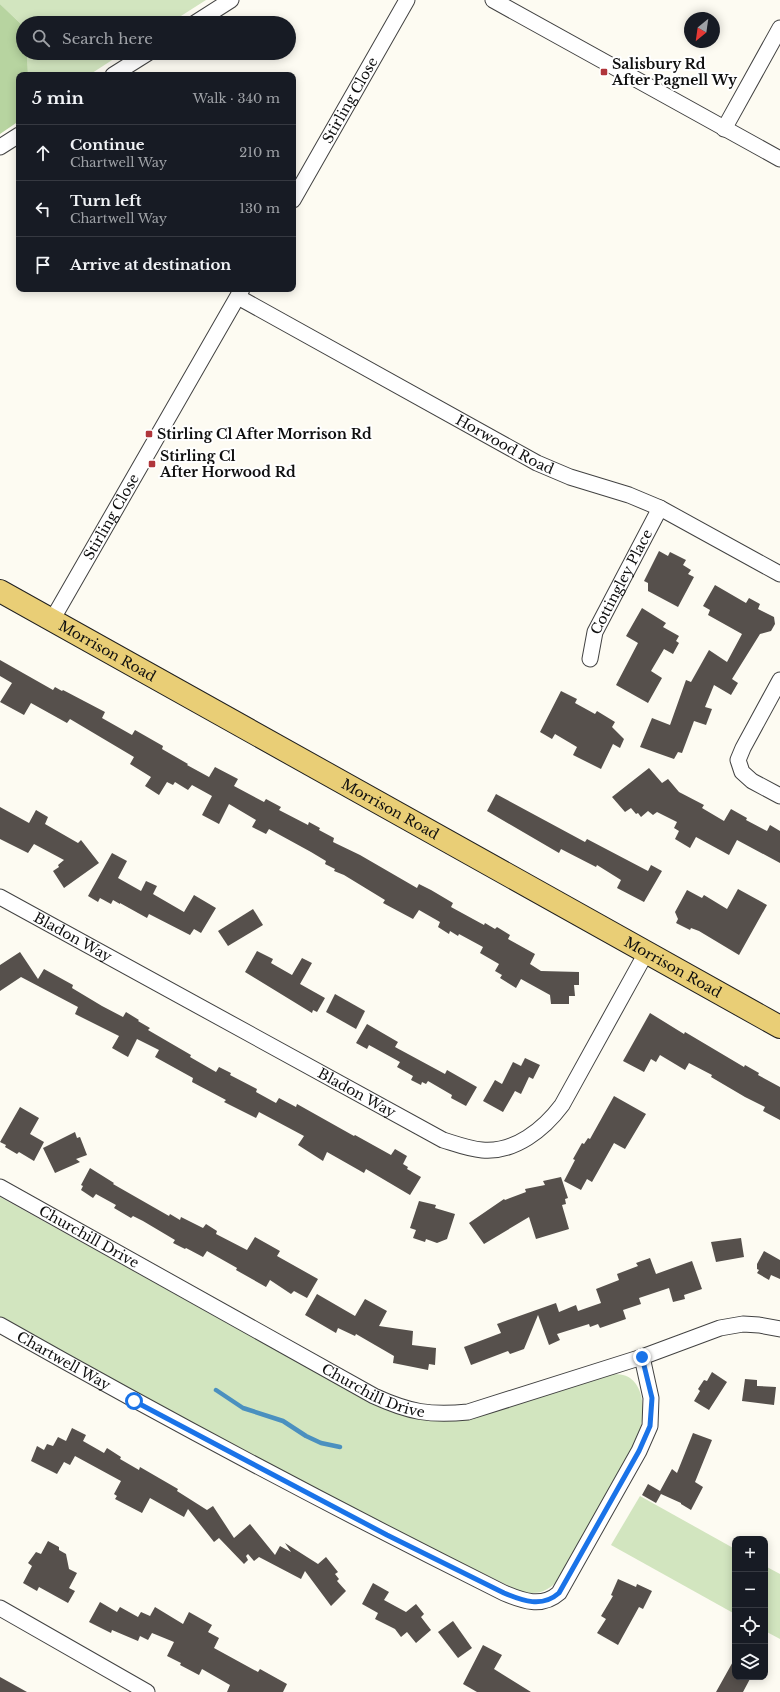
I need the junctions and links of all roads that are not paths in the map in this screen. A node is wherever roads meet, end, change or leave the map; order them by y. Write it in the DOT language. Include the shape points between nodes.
graph roads {
  1 [pos="231,0"];
  2 [pos="406,0"];
  3 [pos="493,0"];
  4 [pos="205,16"];
  5 [pos="780,28"];
  6 [pos="137,60"];
  7 [pos="118,72"];
  8 [pos="724,129"];
  9 [pos="16,137"];
  10 [pos="0,147"];
  11 [pos="780,159"];
  12 [pos="296,195"];
  13 [pos="240,293"];
  14 [pos="660,508"];
  15 [pos="780,574"];
  16 [pos="0,591"];
  17 [pos="52,620"];
  18 [pos="590,659"];
  19 [pos="780,680"];
  20 [pos="780,796"];
  21 [pos="0,897"];
  22 [pos="646,954"];
  23 [pos="780,1027"];
  24 [pos="0,1187"];
  25 [pos="0,1325"];
  26 [pos="780,1328"];
  27 [pos="642,1357"];
  28 [pos="0,1608"];
  29 [pos="147,1692"];
  1 -- 4 [label="street"];
  2 -- 12 [label="street, Stirling Close"];
  3 -- 8 [label="street"];
  5 -- 8 [label="street"];
  6 -- 7 [label="street"];
  8 -- 11 [label="street"];
  9 -- 10 [label="street"];
  13 -- 14 [label="street, Horwood Road" via="538,463 570,477 629,495"];
  13 -- 17 [label="street, Stirling Close"];
  14 -- 15 [label="street, Horwood Road"];
  14 -- 18 [label="street, Cottingley Place" via="595,632"];
  16 -- 17 [label="main road, Morrison Road"];
  17 -- 22 [label="main road, Morrison Road"];
  19 -- 20 [label="street" via="738,760 742,772 752,781"];
  21 -- 22 [label="street, Bladon Way" via="443,1140 482,1150 498,1150 513,1146 550,1120 562,1105"];
  22 -- 23 [label="main road, Morrison Road"];
  24 -- 27 [label="street, Churchill Drive" via="374,1396 408,1410 438,1414 468,1412"];
  25 -- 27 [label="street, Chartwell Way" via="134,1401 387,1535 504,1593 521,1600 538,1602 553,1598 559,1593 639,1451 650,1426 652,1398"];
  26 -- 27 [label="street, Churchill Drive" via="759,1325 720,1328"];
  28 -- 29 [label="street"];
}
